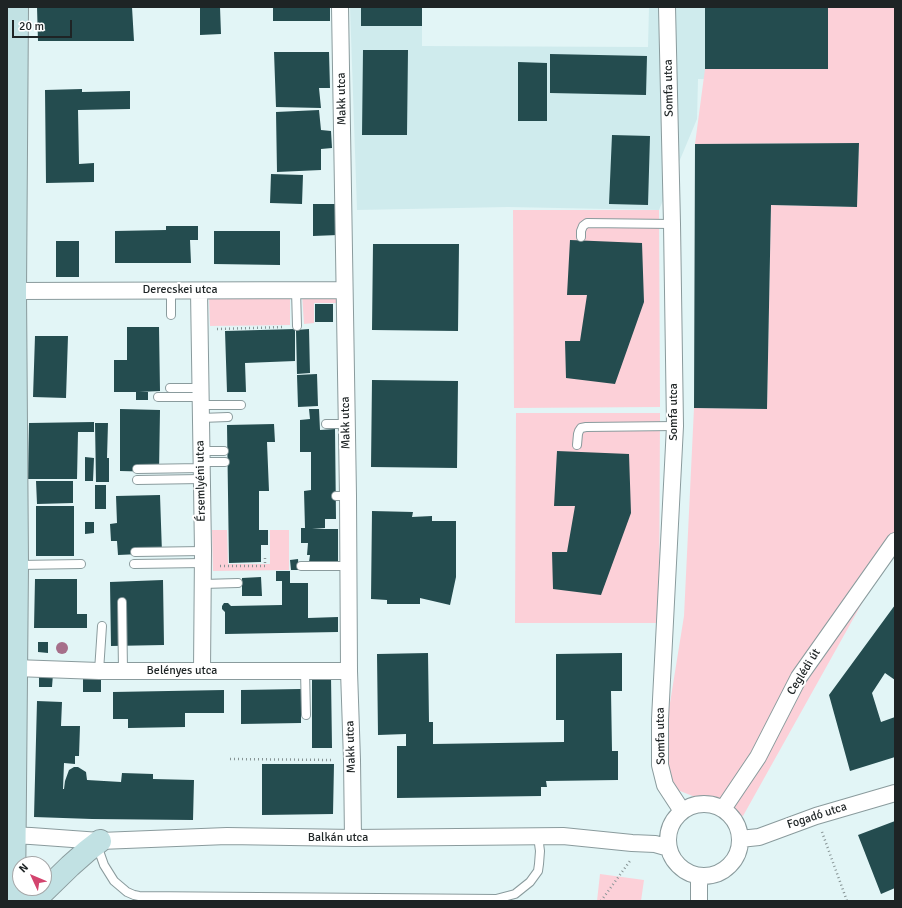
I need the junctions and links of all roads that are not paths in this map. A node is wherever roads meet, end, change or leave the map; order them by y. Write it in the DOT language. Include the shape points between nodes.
graph roads {
  1 [pos="17,7"];
  2 [pos="340,7"];
  3 [pos="667,7"];
  4 [pos="672,224"];
  5 [pos="581,237"];
  6 [pos="171,290"];
  7 [pos="296,290"];
  8 [pos="344,290"];
  9 [pos="15,291"];
  10 [pos="199,291"];
  11 [pos="172,315"];
  12 [pos="297,326"];
  13 [pos="170,388"];
  14 [pos="158,397"];
  15 [pos="200,402"];
  16 [pos="241,404"];
  17 [pos="228,417"];
  18 [pos="326,424"];
  19 [pos="346,424"];
  20 [pos="675,426"];
  21 [pos="577,445"];
  22 [pos="224,451"];
  23 [pos="225,462"];
  24 [pos="201,465"];
  25 [pos="137,469"];
  26 [pos="137,480"];
  27 [pos="895,541"];
  28 [pos="135,552"];
  29 [pos="207,560"];
  30 [pos="81,564"];
  31 [pos="134,564"];
  32 [pos="17,565"];
  33 [pos="301,566"];
  34 [pos="348,566"];
  35 [pos="238,583"];
  36 [pos="202,584"];
  37 [pos="122,602"];
  38 [pos="102,626"];
  39 [pos="15,668"];
  40 [pos="123,670"];
  41 [pos="99,671"];
  42 [pos="202,671"];
  43 [pos="304,671"];
  44 [pos="349,671"];
  45 [pos="306,715"];
  46 [pos="895,793"];
  47 [pos="723,809"];
  48 [pos="682,812"];
  49 [pos="11,835"];
  50 [pos="538,836"];
  51 [pos="353,838"];
  52 [pos="740,839"];
  53 [pos="100,841"];
  54 [pos="668,848"];
  55 [pos="699,876"];
  56 [pos="14,901"];
  57 [pos="34,901"];
  58 [pos="699,901"];
  1 -- 9 [label="street"];
  2 -- 8 [label="street, Makk utca"];
  3 -- 4 [label="street, Somfa utca"];
  4 -- 5 [label="lane" via="587,223 583,226"];
  4 -- 20 [label="street, Somfa utca"];
  6 -- 9 [label="street, Derecskei utca"];
  6 -- 10 [label="street, Derecskei utca"];
  6 -- 11 [label="lane"];
  7 -- 8 [label="street, Derecskei utca"];
  7 -- 10 [label="street, Derecskei utca"];
  7 -- 12 [label="lane"];
  8 -- 19 [label="street, Makk utca"];
  9 -- 32 [label="street"];
  10 -- 15 [label="street, Érsemlyéni utca"];
  13 -- 15 [label="lane"];
  14 -- 15 [label="lane"];
  15 -- 16 [label="lane"];
  15 -- 17 [label="lane"];
  15 -- 24 [label="street, Érsemlyéni utca"];
  18 -- 19 [label="lane"];
  19 -- 34 [label="street, Makk utca" via="342,496"];
  20 -- 21 [label="lane" via="586,427 579,431"];
  20 -- 48 [label="street, Somfa utca" via="660,719 660,765 665,785"];
  22 -- 24 [label="lane"];
  23 -- 24 [label="lane"];
  24 -- 25 [label="lane"];
  24 -- 26 [label="lane"];
  24 -- 29 [label="street, Érsemlyéni utca"];
  27 -- 47 [label="street, Ceglédi út" via="799,677 758,757"];
  28 -- 29 [label="lane"];
  29 -- 31 [label="lane"];
  29 -- 36 [label="street, Érsemlyéni utca"];
  30 -- 32 [label="lane"];
  32 -- 39 [label="street"];
  33 -- 34 [label="lane"];
  34 -- 44 [label="street, Makk utca"];
  35 -- 36 [label="lane"];
  36 -- 42 [label="street, Érsemlyéni utca"];
  37 -- 40 [label="lane"];
  38 -- 41 [label="lane"];
  39 -- 41 [label="street, Belényes utca"];
  39 -- 49 [label="street"];
  40 -- 41 [label="street, Belényes utca"];
  40 -- 42 [label="street, Belényes utca"];
  42 -- 43 [label="street, Belényes utca"];
  43 -- 44 [label="street, Belényes utca"];
  43 -- 45 [label="lane"];
  44 -- 51 [label="street, Makk utca"];
  46 -- 52 [label="street, Fogadó utca" via="816,816 759,837"];
  47 -- 48 [label="street" via="702,804"];
  47 -- 52 [label="street" via="737,824"];
  48 -- 54 [label="street" via="670,828"];
  49 -- 53 [label="street, Balkán utca"];
  49 -- 56 [label="street"];
  50 -- 51 [label="street, Balkán utca"];
  50 -- 53 [label="lane" via="538,871 530,882 515,894 496,899 134,895 114,881 104,865 98,848"];
  50 -- 54 [label="street, Balkán utca" via="655,844"];
  51 -- 53 [label="street, Balkán utca" via="227,836"];
  52 -- 55 [label="street" via="737,856 730,866 710,876"];
  53 -- 57 [label="street"];
  54 -- 55 [label="street" via="679,867"];
  55 -- 58 [label="street"];
}
